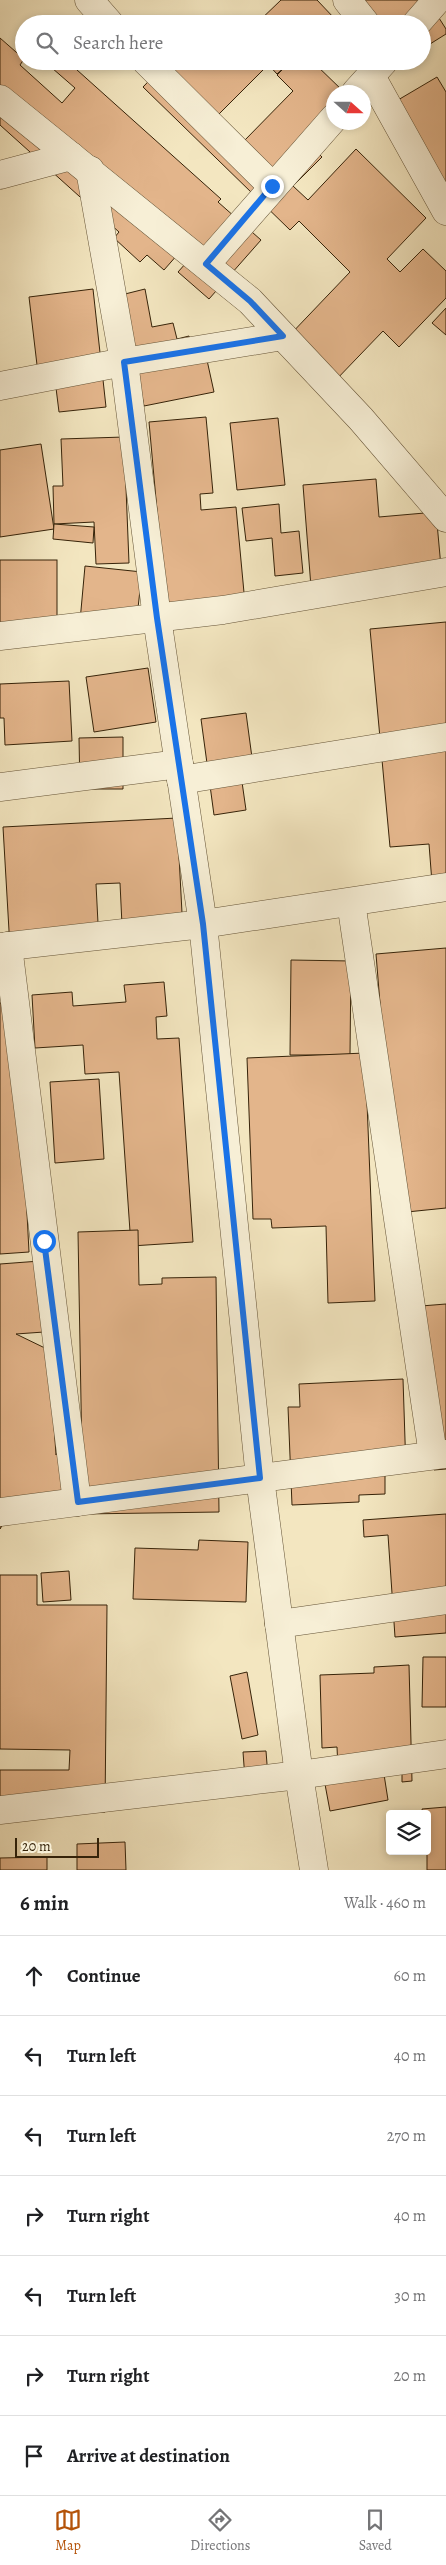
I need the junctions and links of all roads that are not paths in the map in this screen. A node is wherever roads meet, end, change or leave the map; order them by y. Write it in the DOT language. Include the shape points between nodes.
graph roads {
  1 [pos="89,0"];
  2 [pos="347,0"];
  3 [pos="437,0"];
  4 [pos="102,15"];
  5 [pos="359,15"];
  6 [pos="424,15"];
  7 [pos="155,70"];
  8 [pos="370,77"];
  9 [pos="0,99"];
  10 [pos="326,127"];
  11 [pos="81,163"];
  12 [pos="0,175"];
  13 [pos="272,186"];
  14 [pos="446,211"];
  15 [pos="206,264"];
  16 [pos="283,336"];
  17 [pos="124,362"];
  18 [pos="0,386"];
  19 [pos="437,488"];
  20 [pos="446,518"];
  21 [pos="446,572"];
  22 [pos="157,618"];
  23 [pos="0,636"];
  24 [pos="446,737"];
  25 [pos="180,772"];
  26 [pos="0,787"];
  27 [pos="446,887"];
  28 [pos="351,902"];
  29 [pos="203,924"];
  30 [pos="4,946"];
  31 [pos="440,1455"];
  32 [pos="260,1478"];
  33 [pos="78,1502"];
  34 [pos="0,1512"];
  35 [pos="446,1600"];
  36 [pos="279,1624"];
  37 [pos="446,1754"];
  38 [pos="299,1775"];
  39 [pos="0,1810"];
  40 [pos="314,1870"];
  1 -- 4 [label="street"];
  2 -- 5 [label="street"];
  3 -- 6 [label="street"];
  7 -- 13 [label="street"];
  8 -- 14 [label="street"];
  9 -- 11 [label="street"];
  10 -- 13 [label="street"];
  11 -- 12 [label="street"];
  11 -- 15 [label="street"];
  11 -- 17 [label="street"];
  13 -- 15 [label="street"];
  15 -- 16 [label="street" via="250,301"];
  16 -- 17 [label="street"];
  16 -- 19 [label="street"];
  17 -- 18 [label="street"];
  17 -- 22 [label="street"];
  19 -- 20 [label="street"];
  21 -- 22 [label="street"];
  22 -- 23 [label="street"];
  22 -- 25 [label="street"];
  24 -- 25 [label="street"];
  25 -- 26 [label="street"];
  25 -- 29 [label="street"];
  27 -- 28 [label="street"];
  28 -- 29 [label="street"];
  28 -- 31 [label="street"];
  29 -- 30 [label="street"];
  29 -- 32 [label="street"];
  30 -- 33 [label="street"];
  31 -- 32 [label="street"];
  32 -- 33 [label="street"];
  32 -- 36 [label="street"];
  33 -- 34 [label="street"];
  35 -- 36 [label="street"];
  36 -- 38 [label="street"];
  37 -- 38 [label="street"];
  38 -- 39 [label="street"];
  38 -- 40 [label="street"];
}
